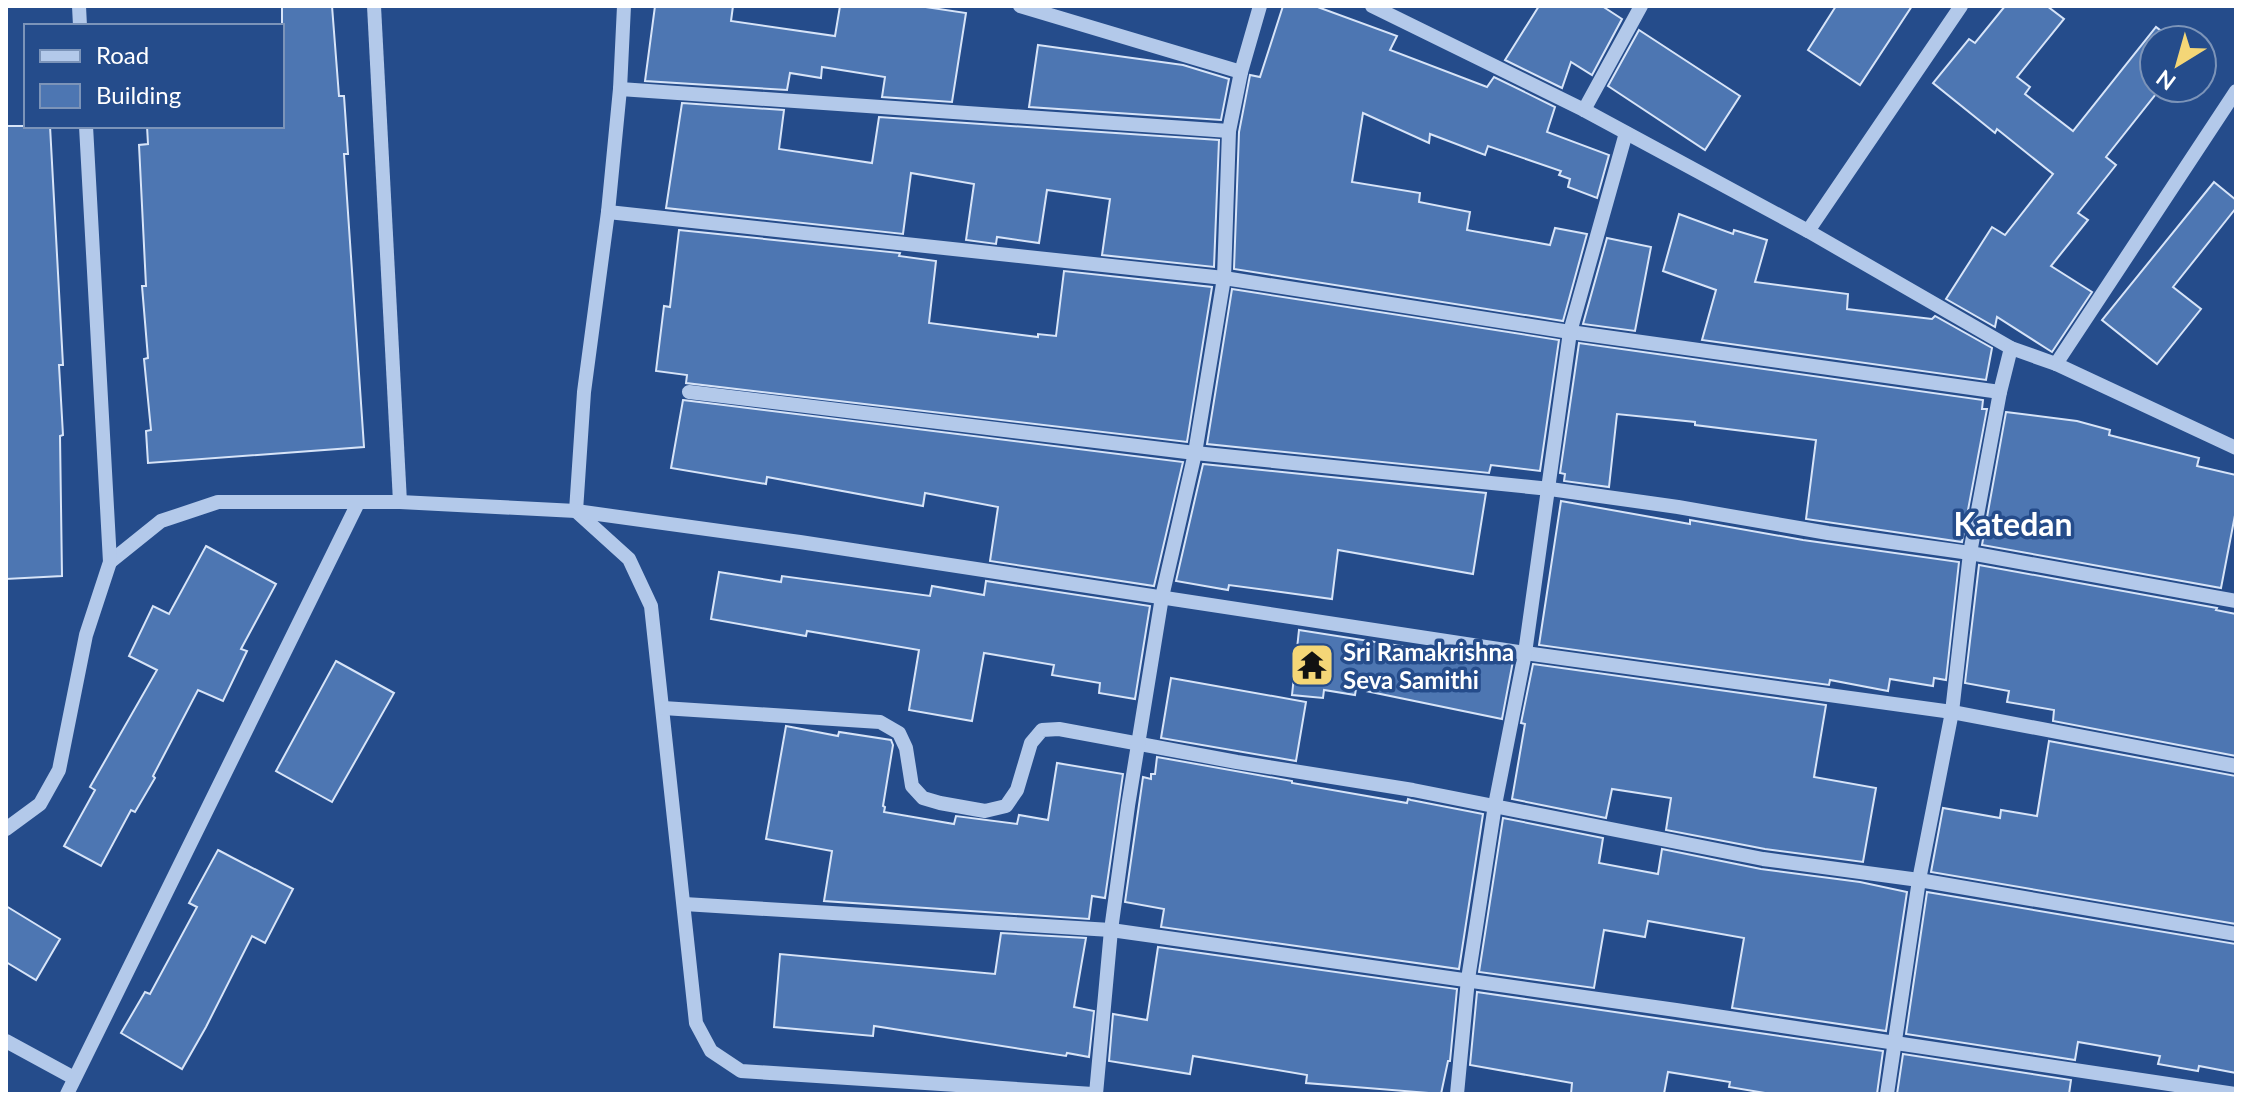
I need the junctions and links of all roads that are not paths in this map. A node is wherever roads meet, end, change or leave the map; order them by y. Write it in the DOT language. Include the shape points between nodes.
graph roads {
  1 [pos="374,6"];
  2 [pos="624,6"];
  3 [pos="1020,6"];
  4 [pos="1260,6"];
  5 [pos="1372,6"];
  6 [pos="1641,6"];
  7 [pos="1961,6"];
  8 [pos="1241,72"];
  9 [pos="620,89"];
  10 [pos="2236,91"];
  11 [pos="1584,110"];
  12 [pos="86,128"];
  13 [pos="1229,131"];
  14 [pos="1626,133"];
  15 [pos="608,212"];
  16 [pos="1808,231"];
  17 [pos="1224,278"];
  18 [pos="1570,332"];
  19 [pos="2011,348"];
  20 [pos="2056,364"];
  21 [pos="689,392"];
  22 [pos="2000,392"];
  23 [pos="2236,448"];
  24 [pos="1195,453"];
  25 [pos="1550,489"];
  26 [pos="400,502"];
  27 [pos="358,503"];
  28 [pos="576,511"];
  29 [pos="1970,553"];
  30 [pos="110,562"];
  31 [pos="1162,597"];
  32 [pos="2236,601"];
  33 [pos="1525,653"];
  34 [pos="663,708"];
  35 [pos="1952,712"];
  36 [pos="1138,743"];
  37 [pos="2236,766"];
  38 [pos="1495,805"];
  39 [pos="6,829"];
  40 [pos="1919,880"];
  41 [pos="684,904"];
  42 [pos="1111,930"];
  43 [pos="2236,934"];
  44 [pos="1468,979"];
  45 [pos="6,1041"];
  46 [pos="1895,1043"];
  47 [pos="74,1078"];
  48 [pos="67,1094"];
  49 [pos="1095,1094"];
  50 [pos="1457,1094"];
  51 [pos="1887,1094"];
  52 [pos="2235,1094"];
  1 -- 26 [label="street"];
  2 -- 9 [label="street"];
  3 -- 8 [label="street"];
  4 -- 8 [label="street"];
  5 -- 11 [label="street"];
  6 -- 11 [label="street"];
  7 -- 16 [label="street"];
  8 -- 13 [label="street"];
  9 -- 13 [label="street"];
  9 -- 15 [label="street"];
  10 -- 20 [label="street"];
  11 -- 14 [label="street"];
  12 -- 30 [label="street"];
  13 -- 17 [label="street"];
  14 -- 16 [label="street"];
  14 -- 18 [label="street"];
  15 -- 17 [label="street"];
  15 -- 28 [label="street" via="584,392"];
  16 -- 19 [label="street"];
  17 -- 18 [label="street"];
  17 -- 24 [label="street"];
  18 -- 22 [label="street"];
  18 -- 25 [label="street"];
  19 -- 20 [label="street"];
  19 -- 22 [label="street"];
  20 -- 23 [label="street"];
  21 -- 24 [label="street"];
  22 -- 29 [label="street"];
  24 -- 25 [label="street"];
  24 -- 31 [label="street"];
  25 -- 29 [label="street"];
  25 -- 33 [label="street"];
  26 -- 27 [label="street"];
  26 -- 28 [label="street"];
  27 -- 30 [label="street" via="218,502 161,521"];
  27 -- 47 [label="street"];
  28 -- 31 [label="street"];
  28 -- 34 [label="street" via="629,559 651,606"];
  29 -- 32 [label="street"];
  29 -- 35 [label="street"];
  30 -- 39 [label="street" via="86,635 59,770 40,804"];
  31 -- 33 [label="street"];
  31 -- 36 [label="street"];
  33 -- 35 [label="street"];
  33 -- 38 [label="street"];
  34 -- 36 [label="street" via="880,722 899,733 912,786 923,798 985,811 1006,806 1017,790 1031,743 1042,730"];
  34 -- 41 [label="street"];
  35 -- 37 [label="street"];
  35 -- 40 [label="street"];
  36 -- 38 [label="street"];
  36 -- 42 [label="street"];
  38 -- 40 [label="street" via="1763,859"];
  38 -- 44 [label="street"];
  40 -- 43 [label="street"];
  40 -- 46 [label="street"];
  41 -- 42 [label="street"];
  41 -- 49 [label="street" via="696,1023 711,1051 741,1071"];
  42 -- 44 [label="street"];
  42 -- 49 [label="street"];
  44 -- 46 [label="street"];
  44 -- 50 [label="street"];
  45 -- 47 [label="street"];
  46 -- 51 [label="street"];
  46 -- 52 [label="street"];
  47 -- 48 [label="street"];
}
